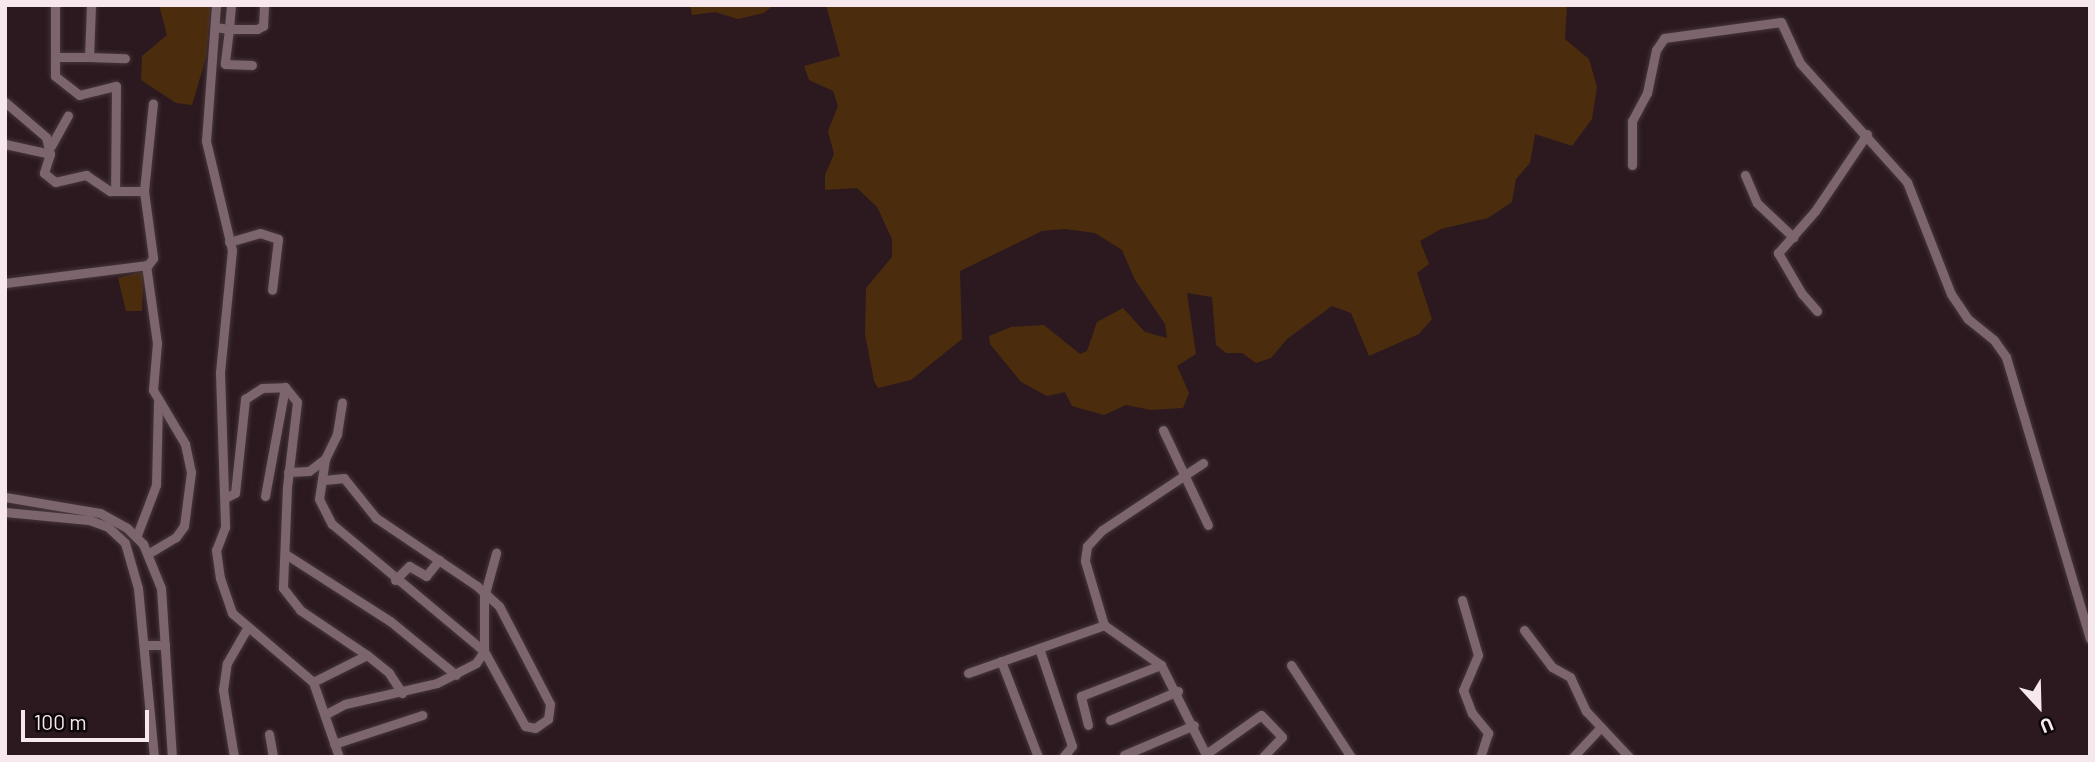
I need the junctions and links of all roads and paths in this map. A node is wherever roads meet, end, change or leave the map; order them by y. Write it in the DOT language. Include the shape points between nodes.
graph roads {
  1 [pos="55,5"];
  2 [pos="91,5"];
  3 [pos="216,5"];
  4 [pos="231,5"];
  5 [pos="264,5"];
  6 [pos="215,27"];
  7 [pos="229,29"];
  8 [pos="55,57"];
  9 [pos="89,57"];
  10 [pos="125,58"];
  11 [pos="252,65"];
  12 [pos="5,102"];
  13 [pos="153,103"];
  14 [pos="68,115"];
  15 [pos="1867,134"];
  16 [pos="5,144"];
  17 [pos="50,150"];
  18 [pos="1632,165"];
  19 [pos="1745,175"];
  20 [pos="115,191"];
  21 [pos="144,191"];
  22 [pos="1793,237"];
  23 [pos="229,242"];
  24 [pos="146,265"];
  25 [pos="5,283"];
  26 [pos="272,289"];
  27 [pos="1817,311"];
  28 [pos="285,387"];
  29 [pos="158,402"];
  30 [pos="342,402"];
  31 [pos="1163,430"];
  32 [pos="326,458"];
  33 [pos="1203,463"];
  34 [pos="288,472"];
  35 [pos="1184,473"];
  36 [pos="324,480"];
  37 [pos="265,496"];
  38 [pos="5,497"];
  39 [pos="225,498"];
  40 [pos="5,512"];
  41 [pos="1208,526"];
  42 [pos="137,536"];
  43 [pos="149,553"];
  44 [pos="496,553"];
  45 [pos="287,555"];
  46 [pos="439,560"];
  47 [pos="395,580"];
  48 [pos="485,591"];
  49 [pos="1462,600"];
  50 [pos="1104,625"];
  51 [pos="247,629"];
  52 [pos="1524,631"];
  53 [pos="2090,639"];
  54 [pos="145,645"];
  55 [pos="164,645"];
  56 [pos="1039,648"];
  57 [pos="484,651"];
  58 [pos="368,654"];
  59 [pos="1001,661"];
  60 [pos="1161,665"];
  61 [pos="1291,666"];
  62 [pos="149,671"];
  63 [pos="164,671"];
  64 [pos="968,673"];
  65 [pos="456,675"];
  66 [pos="313,682"];
  67 [pos="1178,691"];
  68 [pos="402,693"];
  69 [pos="326,714"];
  70 [pos="422,715"];
  71 [pos="1110,720"];
  72 [pos="1088,725"];
  73 [pos="1194,725"];
  74 [pos="1601,727"];
  75 [pos="270,734"];
  76 [pos="334,744"];
  77 [pos="1124,755"];
  78 [pos="1207,755"];
  79 [pos="154,757"];
  80 [pos="172,757"];
  81 [pos="234,757"];
  82 [pos="273,757"];
  83 [pos="339,757"];
  84 [pos="1038,757"];
  85 [pos="1063,757"];
  86 [pos="1263,757"];
  87 [pos="1351,757"];
  88 [pos="1480,757"];
  89 [pos="1573,757"];
  90 [pos="1629,757"];
  1 -- 8 [label="street"];
  2 -- 9 [label="street"];
  3 -- 6 [label="street"];
  4 -- 7 [label="street"];
  5 -- 7 [label="street" via="261,28"];
  6 -- 7 [label="street"];
  6 -- 23 [label="street" via="206,141"];
  7 -- 11 [label="street" via="225,64"];
  8 -- 9 [label="street"];
  8 -- 20 [label="street" via="55,76 72,93 92,95 116,86"];
  9 -- 10 [label="street"];
  12 -- 17 [label="street"];
  13 -- 21 [label="street"];
  14 -- 17 [label="street"];
  15 -- 18 [label="street" via="1800,63 1780,21 1700,30 1669,35 1656,50 1647,93 1632,121"];
  15 -- 22 [label="street"];
  15 -- 53 [label="street" via="1919,205 1951,294 1968,319 2006,357"];
  16 -- 17 [label="street"];
  17 -- 20 [label="street" via="46,178 63,183 86,175"];
  19 -- 22 [label="street" via="1757,203"];
  20 -- 21 [label="street"];
  21 -- 24 [label="street" via="153,258"];
  22 -- 27 [label="street" via="1779,254"];
  23 -- 26 [label="street" via="260,233 278,239"];
  23 -- 39 [label="street" via="231,271 220,373"];
  24 -- 25 [label="street"];
  24 -- 29 [label="street" via="157,343 151,381"];
  28 -- 34 [label="street" via="297,402"];
  28 -- 37 [label="street"];
  28 -- 39 [label="street" via="262,388 245,400 235,493"];
  29 -- 42 [label="street" via="156,485"];
  29 -- 43 [label="street" via="185,444 190,490 181,530"];
  30 -- 32 [label="street" via="337,434"];
  31 -- 35 [label="street"];
  32 -- 34 [label="street" via="309,471"];
  32 -- 36 [label="street"];
  33 -- 35 [label="street"];
  34 -- 45 [label="street"];
  35 -- 41 [label="street"];
  35 -- 50 [label="street" via="1112,521 1087,546 1088,572"];
  36 -- 46 [label="street" via="344,478 376,518"];
  36 -- 47 [label="street" via="319,499 328,519"];
  38 -- 42 [label="street" via="79,508 116,521"];
  39 -- 51 [label="street" via="225,527 216,550 219,578 232,613"];
  40 -- 54 [label="street" via="89,520 118,534 134,571"];
  42 -- 43 [label="street"];
  43 -- 55 [label="street" via="161,588"];
  44 -- 48 [label="street"];
  45 -- 58 [label="street" via="282,583 290,601"];
  45 -- 65 [label="street" via="390,621"];
  46 -- 47 [label="street" via="427,575 409,566"];
  46 -- 48 [label="street"];
  47 -- 57 [label="street"];
  48 -- 57 [label="street"];
  48 -- 57 [label="street" via="523,645 550,706 551,715 540,726 530,729 524,724"];
  49 -- 88 [label="street" via="1478,655 1463,690 1472,713 1488,733"];
  50 -- 56 [label="street"];
  50 -- 60 [label="street"];
  51 -- 66 [label="street"];
  51 -- 81 [label="street" via="228,663 223,690"];
  52 -- 74 [label="street" via="1552,667 1570,677 1576,694"];
  54 -- 55 [label="street"];
  54 -- 62 [label="street"];
  55 -- 63 [label="street"];
  56 -- 59 [label="street"];
  56 -- 85 [label="street" via="1072,746"];
  57 -- 65 [label="street"];
  58 -- 66 [label="street"];
  58 -- 68 [label="street"];
  59 -- 64 [label="street"];
  59 -- 84 [label="street"];
  60 -- 67 [label="street"];
  60 -- 72 [label="street" via="1081,696"];
  61 -- 87 [label="street"];
  62 -- 63 [label="street"];
  62 -- 79 [label="street"];
  63 -- 80 [label="street"];
  65 -- 68 [label="street"];
  66 -- 69 [label="street"];
  67 -- 71 [label="street"];
  67 -- 73 [label="street"];
  68 -- 69 [label="street" via="345,704"];
  69 -- 76 [label="street"];
  70 -- 76 [label="street"];
  73 -- 77 [label="street"];
  73 -- 78 [label="street"];
  74 -- 89 [label="street"];
  74 -- 90 [label="street"];
  75 -- 82 [label="street"];
  76 -- 83 [label="street"];
  78 -- 86 [label="street" via="1262,715 1282,737"];
}
